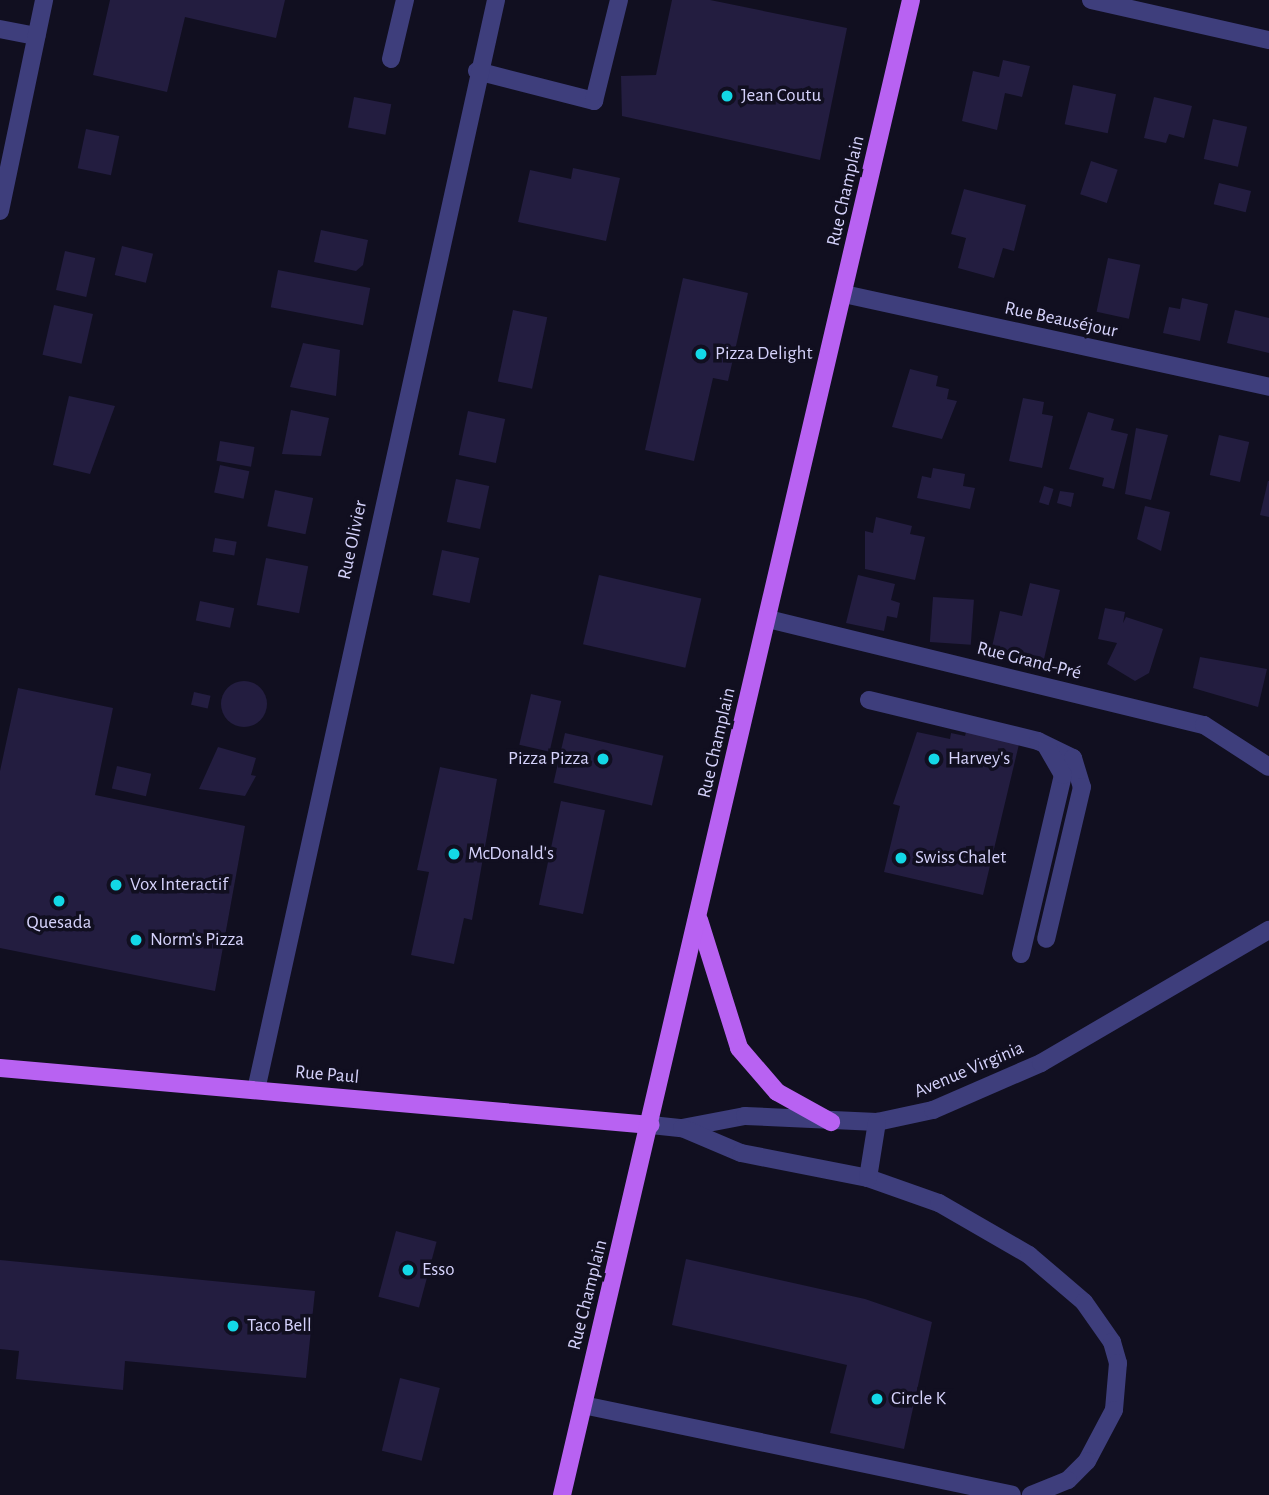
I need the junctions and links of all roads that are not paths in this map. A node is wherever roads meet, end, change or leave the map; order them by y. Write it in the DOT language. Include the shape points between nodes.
graph roads {
  1 [pos="44,0"];
  2 [pos="405,0"];
  3 [pos="496,0"];
  4 [pos="619,0"];
  5 [pos="912,0"];
  6 [pos="1091,0"];
  7 [pos="0,29"];
  8 [pos="36,36"];
  9 [pos="1269,40"];
  10 [pos="391,59"];
  11 [pos="477,71"];
  12 [pos="0,211"];
  13 [pos="844,294"];
  14 [pos="1269,387"];
  15 [pos="768,619"];
  16 [pos="869,700"];
  17 [pos="1038,741"];
  18 [pos="1269,767"];
  19 [pos="698,918"];
  20 [pos="1269,930"];
  21 [pos="1046,939"];
  22 [pos="1021,954"];
  23 [pos="0,1068"];
  24 [pos="256,1090"];
  25 [pos="831,1122"];
  26 [pos="877,1122"];
  27 [pos="651,1125"];
  28 [pos="682,1128"];
  29 [pos="867,1178"];
  30 [pos="583,1405"];
  31 [pos="566,1493"];
  32 [pos="1012,1495"];
  33 [pos="1031,1495"];
  1 -- 8 [label="street"];
  2 -- 10 [label="street"];
  3 -- 11 [label="street, Rue Olivier"];
  4 -- 11 [label="street" via="594,101"];
  5 -- 13 [label="main road, Rue Champlain"];
  6 -- 9 [label="street"];
  7 -- 8 [label="street"];
  8 -- 12 [label="street"];
  11 -- 24 [label="street, Rue Olivier"];
  13 -- 14 [label="street, Rue Beauséjour"];
  13 -- 15 [label="main road, Rue Champlain"];
  15 -- 18 [label="street, Rue Grand-Pré" via="1205,725"];
  15 -- 19 [label="main road, Rue Champlain"];
  16 -- 17 [label="street"];
  17 -- 21 [label="street" via="1073,758 1083,787"];
  17 -- 22 [label="street" via="1058,758 1063,775"];
  19 -- 25 [label="main road" via="739,1048 777,1092"];
  19 -- 27 [label="main road, Rue Champlain"];
  20 -- 26 [label="street, Avenue Virginia" via="1031,1068 960,1101"];
  23 -- 24 [label="main road, Rue Paul"];
  24 -- 27 [label="main road, Rue Paul"];
  25 -- 26 [label="street, Avenue Virginia"];
  25 -- 28 [label="street, Avenue Virginia" via="745,1116"];
  26 -- 29 [label="street"];
  27 -- 28 [label="street, Avenue Virginia"];
  27 -- 30 [label="main road, Rue Champlain"];
  28 -- 29 [label="street" via="741,1153"];
  29 -- 33 [label="street" via="939,1203 1029,1255 1084,1302 1112,1342 1118,1386 1103,1437 1068,1480"];
  30 -- 31 [label="main road, Rue Champlain"];
  30 -- 32 [label="street"];
}
